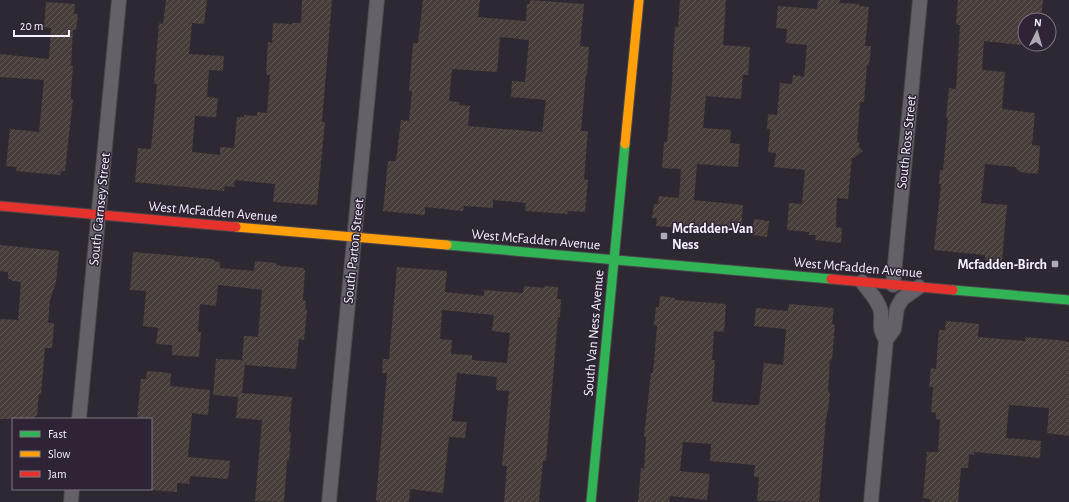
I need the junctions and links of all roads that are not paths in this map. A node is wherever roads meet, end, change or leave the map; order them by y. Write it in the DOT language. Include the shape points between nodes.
graph roads {
  1 [pos="119,0"];
  2 [pos="377,0"];
  3 [pos="639,0"];
  4 [pos="920,0"];
  5 [pos="0,206"];
  6 [pos="98,215"];
  7 [pos="354,237"];
  8 [pos="614,260"];
  9 [pos="862,282"];
  10 [pos="893,285"];
  11 [pos="919,287"];
  12 [pos="1069,300"];
  13 [pos="886,340"];
  14 [pos="79,418"];
  15 [pos="72,490"];
  16 [pos="71,502"];
  17 [pos="329,502"];
  18 [pos="591,502"];
  19 [pos="871,502"];
  1 -- 6 [label="street, South Garnsey Street"];
  2 -- 7 [label="street, South Parton Street"];
  3 -- 8 [label="street, South Van Ness Avenue"];
  4 -- 10 [label="street, South Ross Street"];
  5 -- 6 [label="street, West McFadden Avenue"];
  6 -- 7 [label="street, West McFadden Avenue"];
  6 -- 14 [label="street, South Garnsey Street"];
  7 -- 8 [label="street, West McFadden Avenue"];
  7 -- 17 [label="street, South Parton Street"];
  8 -- 9 [label="street, West McFadden Avenue"];
  8 -- 18 [label="street, South Van Ness Avenue"];
  9 -- 10 [label="street, West McFadden Avenue"];
  9 -- 13 [label="street" via="878,304 881,312 880,331"];
  10 -- 11 [label="street, West McFadden Avenue"];
  11 -- 12 [label="street, West McFadden Avenue"];
  11 -- 13 [label="street" via="902,299 897,308 894,329"];
  13 -- 19 [label="street"];
  15 -- 16 [label="street"];
}
